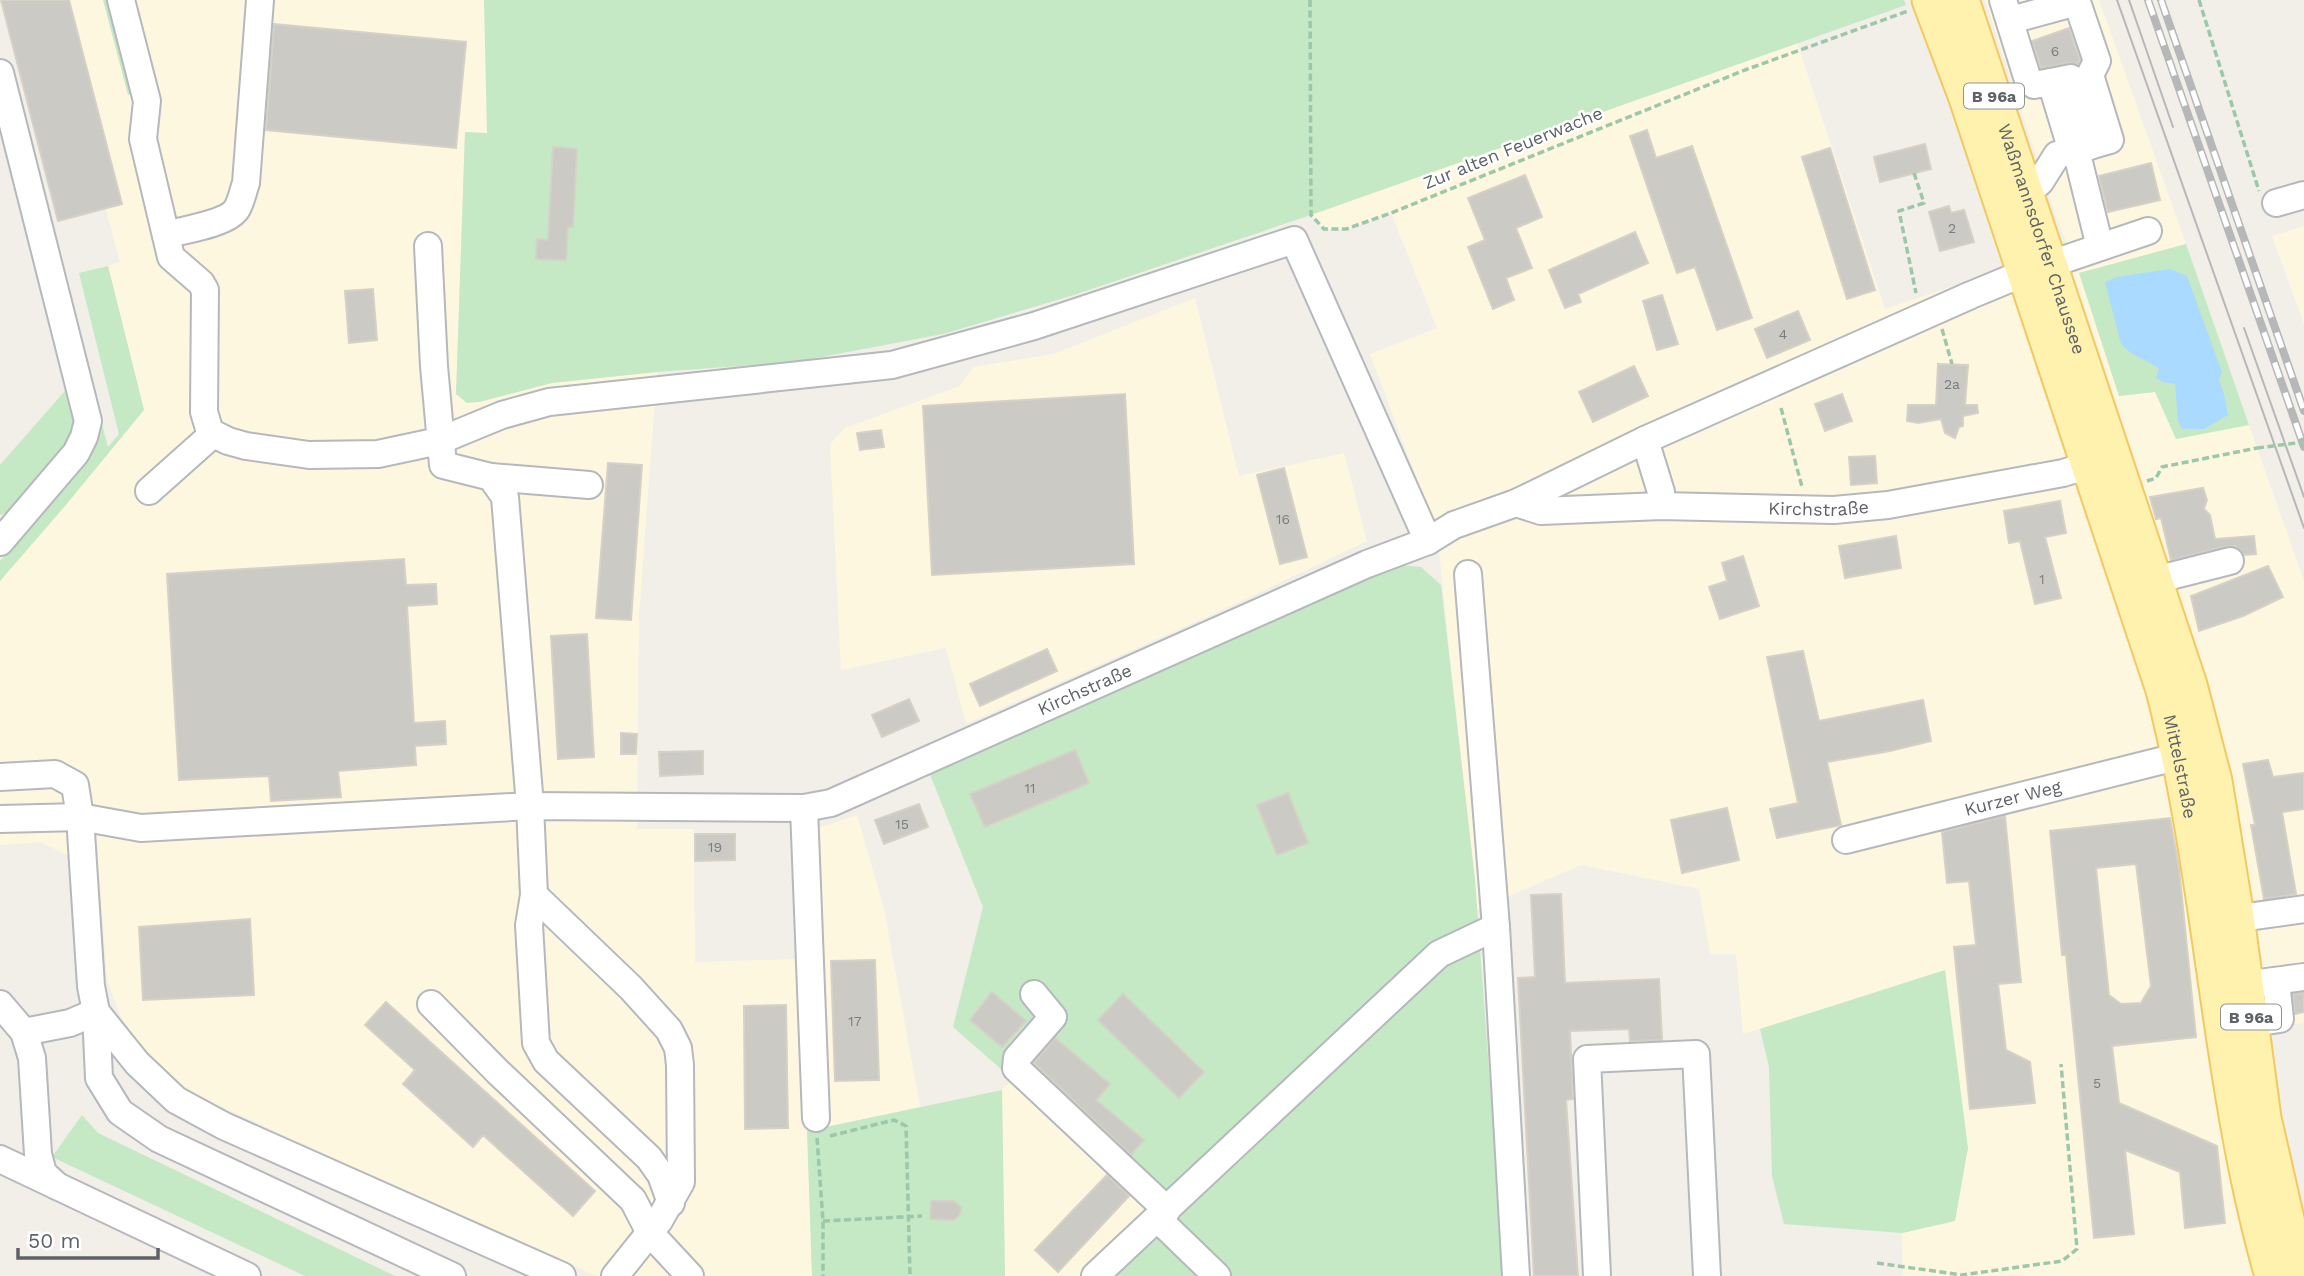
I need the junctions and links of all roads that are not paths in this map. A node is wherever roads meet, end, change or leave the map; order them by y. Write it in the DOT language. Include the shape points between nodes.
graph roads {
  1 [pos="121,0"];
  2 [pos="260,0"];
  3 [pos="1940,1"];
  4 [pos="2007,10"];
  5 [pos="0,73"];
  6 [pos="2079,149"];
  7 [pos="2027,192"];
  8 [pos="2304,195"];
  9 [pos="2276,203"];
  10 [pos="2148,231"];
  11 [pos="166,235"];
  12 [pos="428,246"];
  13 [pos="2100,247"];
  14 [pos="2037,268"];
  15 [pos="213,433"];
  16 [pos="439,440"];
  17 [pos="1645,440"];
  18 [pos="2098,450"];
  19 [pos="491,477"];
  20 [pos="2130,481"];
  21 [pos="589,485"];
  22 [pos="149,491"];
  23 [pos="1516,502"];
  24 [pos="1661,506"];
  25 [pos="0,541"];
  26 [pos="1428,541"];
  27 [pos="2230,561"];
  28 [pos="1468,574"];
  29 [pos="2155,580"];
  30 [pos="2180,756"];
  31 [pos="0,778"];
  32 [pos="530,806"];
  33 [pos="804,808"];
  34 [pos="80,817"];
  35 [pos="0,819"];
  36 [pos="1846,840"];
  37 [pos="534,895"];
  38 [pos="2304,909"];
  39 [pos="2223,920"];
  40 [pos="1496,927"];
  41 [pos="2304,977"];
  42 [pos="2261,983"];
  43 [pos="1034,994"];
  44 [pos="0,1004"];
  45 [pos="431,1004"];
  46 [pos="96,1012"];
  47 [pos="24,1032"];
  48 [pos="817,1129"];
  49 [pos="0,1159"];
  50 [pos="58,1187"];
  51 [pos="671,1203"];
  52 [pos="1163,1214"];
  53 [pos="650,1233"];
  54 [pos="247,1276"];
  55 [pos="452,1276"];
  56 [pos="562,1276"];
  57 [pos="615,1276"];
  58 [pos="690,1276"];
  59 [pos="1095,1276"];
  60 [pos="1217,1276"];
  61 [pos="1516,1276"];
  62 [pos="1597,1276"];
  63 [pos="1707,1276"];
  64 [pos="2272,1276"];
  65 [pos="2300,1276"];
  1 -- 11 [label="street" via="147,101 143,139"];
  2 -- 11 [label="street" via="253,143 236,211 227,218"];
  3 -- 7 [label="main road, Waßmannsdorfer Chaussee / B 96a"];
  3 -- 14 [label="main road, Waßmannsdorfer Chaussee / B 96a" via="1966,98"];
  4 -- 6 [label="street" via="2028,80 2034,85 2051,82"];
  4 -- 6 [label="street" via="2077,2 2097,61 2090,75 2110,140"];
  5 -- 25 [label="street" via="88,421 76,453"];
  6 -- 7 [label="street" via="2057,155 2040,183"];
  6 -- 13 [label="street"];
  7 -- 14 [label="main road, Waßmannsdorfer Chaussee / B 96a"];
  8 -- 9 [label="street"];
  10 -- 13 [label="street, Kirchstraße"];
  11 -- 15 [label="street" via="174,262 205,290 204,412"];
  12 -- 16 [label="street"];
  13 -- 14 [label="street, Kirchstraße"];
  14 -- 17 [label="street, Kirchstraße" via="1925,302"];
  14 -- 18 [label="main road, Waßmannsdorfer Chaussee / B 96a"];
  15 -- 16 [label="street" via="246,446 309,455 378,454"];
  15 -- 22 [label="street"];
  16 -- 19 [label="street" via="443,465"];
  16 -- 26 [label="street" via="549,402 892,365 1034,326 1294,240"];
  17 -- 23 [label="street, Kirchstraße"];
  17 -- 24 [label="street"];
  18 -- 20 [label="main road, Waßmannsdorfer Chaussee / B 96a"];
  18 -- 24 [label="street, Kirchstraße" via="2076,469 2063,473 1888,505 1824,510"];
  18 -- 30 [label="main road, Mittelstraße / B 96a"];
  19 -- 21 [label="street"];
  19 -- 32 [label="street" via="505,497"];
  20 -- 29 [label="main road, Mittelstraße / B 96a"];
  23 -- 24 [label="street, Kirchstraße" via="1541,511"];
  23 -- 26 [label="street, Kirchstraße" via="1454,525"];
  26 -- 33 [label="street, Kirchstraße" via="831,803"];
  27 -- 29 [label="street"];
  28 -- 40 [label="street"];
  29 -- 39 [label="main road, Mittelstraße / B 96a" via="2215,781"];
  30 -- 36 [label="street, Kurzer Weg"];
  30 -- 39 [label="main road, Mittelstraße / B 96a"];
  31 -- 34 [label="street" via="55,775 75,785"];
  32 -- 33 [label="street, Kirchstraße"];
  32 -- 34 [label="street, Kirchstraße" via="141,828"];
  32 -- 37 [label="street"];
  33 -- 48 [label="street"];
  34 -- 35 [label="street, Kirchstraße"];
  34 -- 46 [label="street"];
  37 -- 51 [label="street" via="529,926 540,1053 649,1158 662,1175"];
  37 -- 51 [label="street" via="631,988 669,1030 678,1048 681,1182"];
  38 -- 39 [label="street"];
  39 -- 42 [label="main road, Mittelstraße / B 96a"];
  39 -- 64 [label="main road, Mittelstraße / B 96a" via="2238,1127"];
  40 -- 52 [label="street" via="1439,954"];
  40 -- 61 [label="street"];
  41 -- 42 [label="street"];
  42 -- 65 [label="main road, Mittelstraße / B 96a" via="2252,1023 2264,1118"];
  43 -- 52 [label="street" via="1053,1017 1017,1058 1016,1068"];
  44 -- 47 [label="street"];
  45 -- 53 [label="street" via="633,1200"];
  46 -- 47 [label="street" via="70,1023"];
  46 -- 55 [label="street" via="99,1078 120,1112 159,1139"];
  46 -- 56 [label="street" via="137,1063 176,1100 224,1126"];
  47 -- 50 [label="street" via="32,1058 38,1154 43,1173"];
  49 -- 50 [label="street"];
  50 -- 54 [label="street"];
  51 -- 53 [label="street"];
  52 -- 59 [label="street"];
  52 -- 60 [label="street"];
  53 -- 57 [label="street"];
  53 -- 58 [label="street"];
  62 -- 63 [label="street" via="1587,1059 1696,1054"];
}
